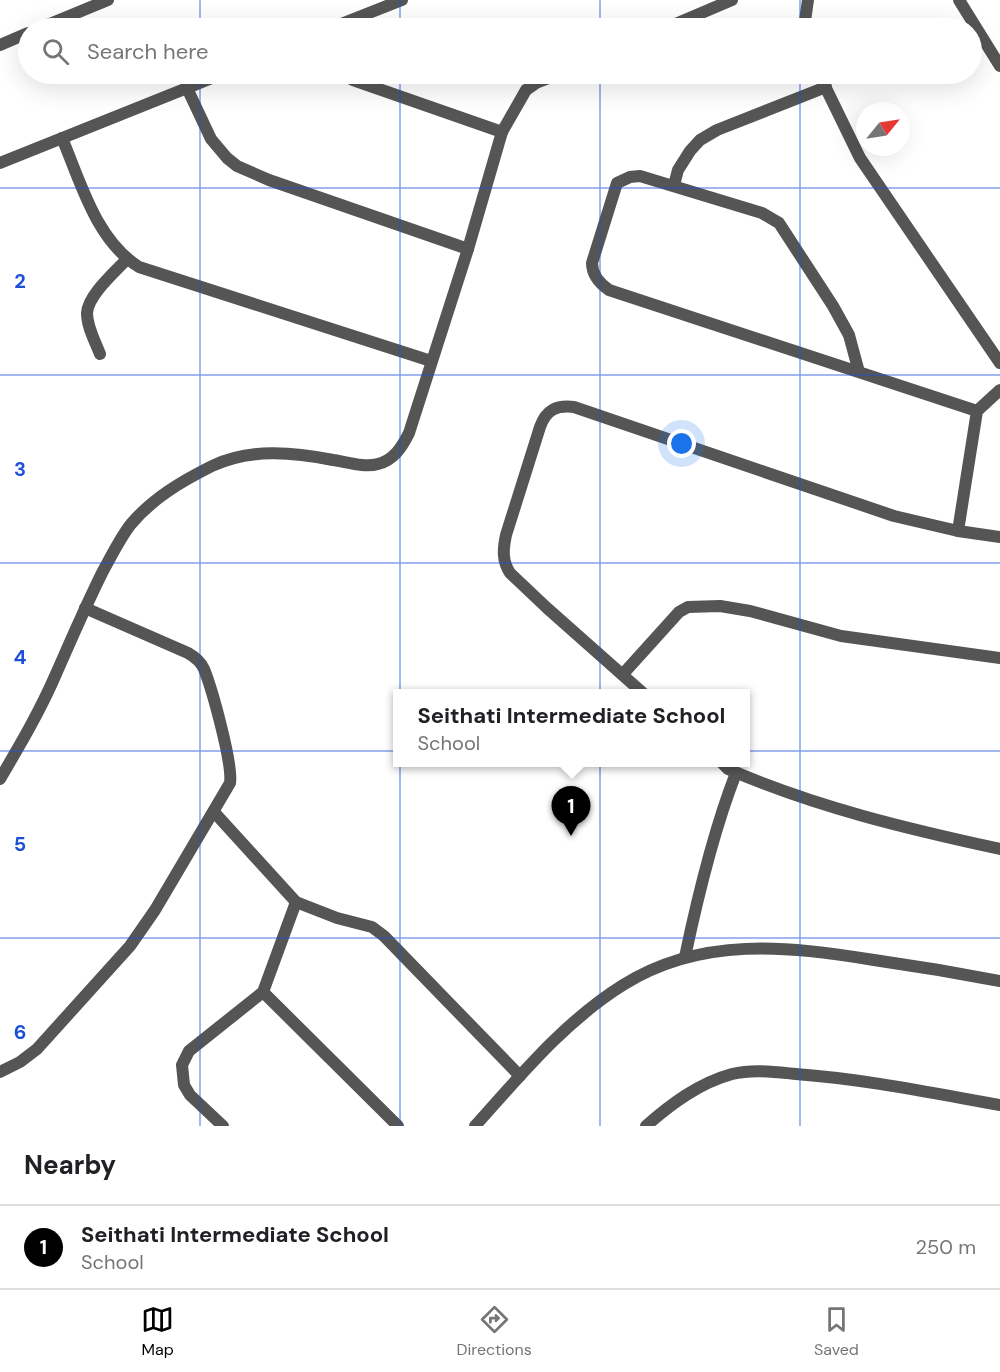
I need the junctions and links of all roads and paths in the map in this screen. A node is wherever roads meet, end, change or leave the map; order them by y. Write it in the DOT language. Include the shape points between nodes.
graph roads {
  1 [pos="108,0"];
  2 [pos="402,0"];
  3 [pos="732,0"];
  4 [pos="808,0"];
  5 [pos="959,0"];
  6 [pos="64,18"];
  7 [pos="356,18"];
  8 [pos="690,18"];
  9 [pos="805,18"];
  10 [pos="970,18"];
  11 [pos="18,37"];
  12 [pos="982,37"];
  13 [pos="0,45"];
  14 [pos="1000,66"];
  15 [pos="197,84"];
  16 [pos="364,84"];
  17 [pos="535,84"];
  18 [pos="824,84"];
  19 [pos="826,87"];
  20 [pos="187,88"];
  21 [pos="502,132"];
  22 [pos="62,138"];
  23 [pos="0,163"];
  24 [pos="674,185"];
  25 [pos="468,249"];
  26 [pos="127,259"];
  27 [pos="100,354"];
  28 [pos="431,361"];
  29 [pos="1000,363"];
  30 [pos="859,372"];
  31 [pos="1000,390"];
  32 [pos="977,411"];
  33 [pos="958,531"];
  34 [pos="1000,537"];
  35 [pos="85,608"];
  36 [pos="1000,658"];
  37 [pos="623,674"];
  38 [pos="640,689"];
  39 [pos="725,767"];
  40 [pos="736,773"];
  41 [pos="1,775"];
  42 [pos="214,812"];
  43 [pos="1000,849"];
  44 [pos="296,902"];
  45 [pos="685,957"];
  46 [pos="1000,981"];
  47 [pos="263,992"];
  48 [pos="0,1072"];
  49 [pos="520,1076"];
  50 [pos="1000,1105"];
  51 [pos="223,1126"];
  52 [pos="398,1126"];
  53 [pos="474,1126"];
  54 [pos="646,1126"];
  1 -- 6 [label="street"];
  2 -- 7 [label="street"];
  3 -- 8 [label="street"];
  4 -- 9 [label="street"];
  5 -- 10 [label="street"];
  11 -- 13 [label="street"];
  12 -- 14 [label="street"];
  15 -- 20 [label="street"];
  16 -- 21 [label="street"];
  17 -- 21 [label="street" via="526,90"];
  18 -- 19 [label="street"];
  19 -- 24 [label="street" via="700,140 678,170"];
  19 -- 29 [label="street" via="860,158"];
  20 -- 22 [label="street"];
  20 -- 25 [label="street" via="211,139 237,166"];
  21 -- 25 [label="street"];
  22 -- 23 [label="street"];
  22 -- 26 [label="street" via="98,221"];
  24 -- 30 [label="street" via="762,213 779,224 842,320"];
  24 -- 30 [label="street" via="640,176 617,183 592,263 594,275 603,286 631,299"];
  25 -- 28 [label="street"];
  26 -- 27 [label="street" via="95,294 87,311"];
  26 -- 28 [label="street" via="179,281"];
  28 -- 35 [label="street" via="409,434 391,459 377,465 359,465 296,453 265,453 215,465 171,488 131,524"];
  30 -- 32 [label="street"];
  31 -- 32 [label="street"];
  32 -- 33 [label="street"];
  33 -- 34 [label="street"];
  33 -- 37 [label="street" via="840,499 574,407 555,408 544,416 506,535 506,567"];
  35 -- 41 [label="street" via="38,712"];
  35 -- 42 [label="street" via="188,652 203,667 231,774"];
  36 -- 37 [label="street" via="841,636 750,611 700,605 679,612"];
  37 -- 38 [label="street"];
  39 -- 40 [label="street"];
  40 -- 43 [label="street" via="791,795"];
  40 -- 45 [label="street" via="705,870"];
  42 -- 44 [label="street"];
  42 -- 48 [label="street" via="130,946 37,1048"];
  44 -- 47 [label="street"];
  44 -- 49 [label="street" via="372,927 384,936"];
  45 -- 46 [label="street" via="762,947 817,951"];
  45 -- 49 [label="street" via="622,985 567,1028"];
  47 -- 51 [label="street" via="189,1051 182,1065 184,1085 190,1095"];
  47 -- 52 [label="street"];
  49 -- 53 [label="street"];
  50 -- 54 [label="street" via="818,1075 760,1071 734,1073 695,1089"];
}
